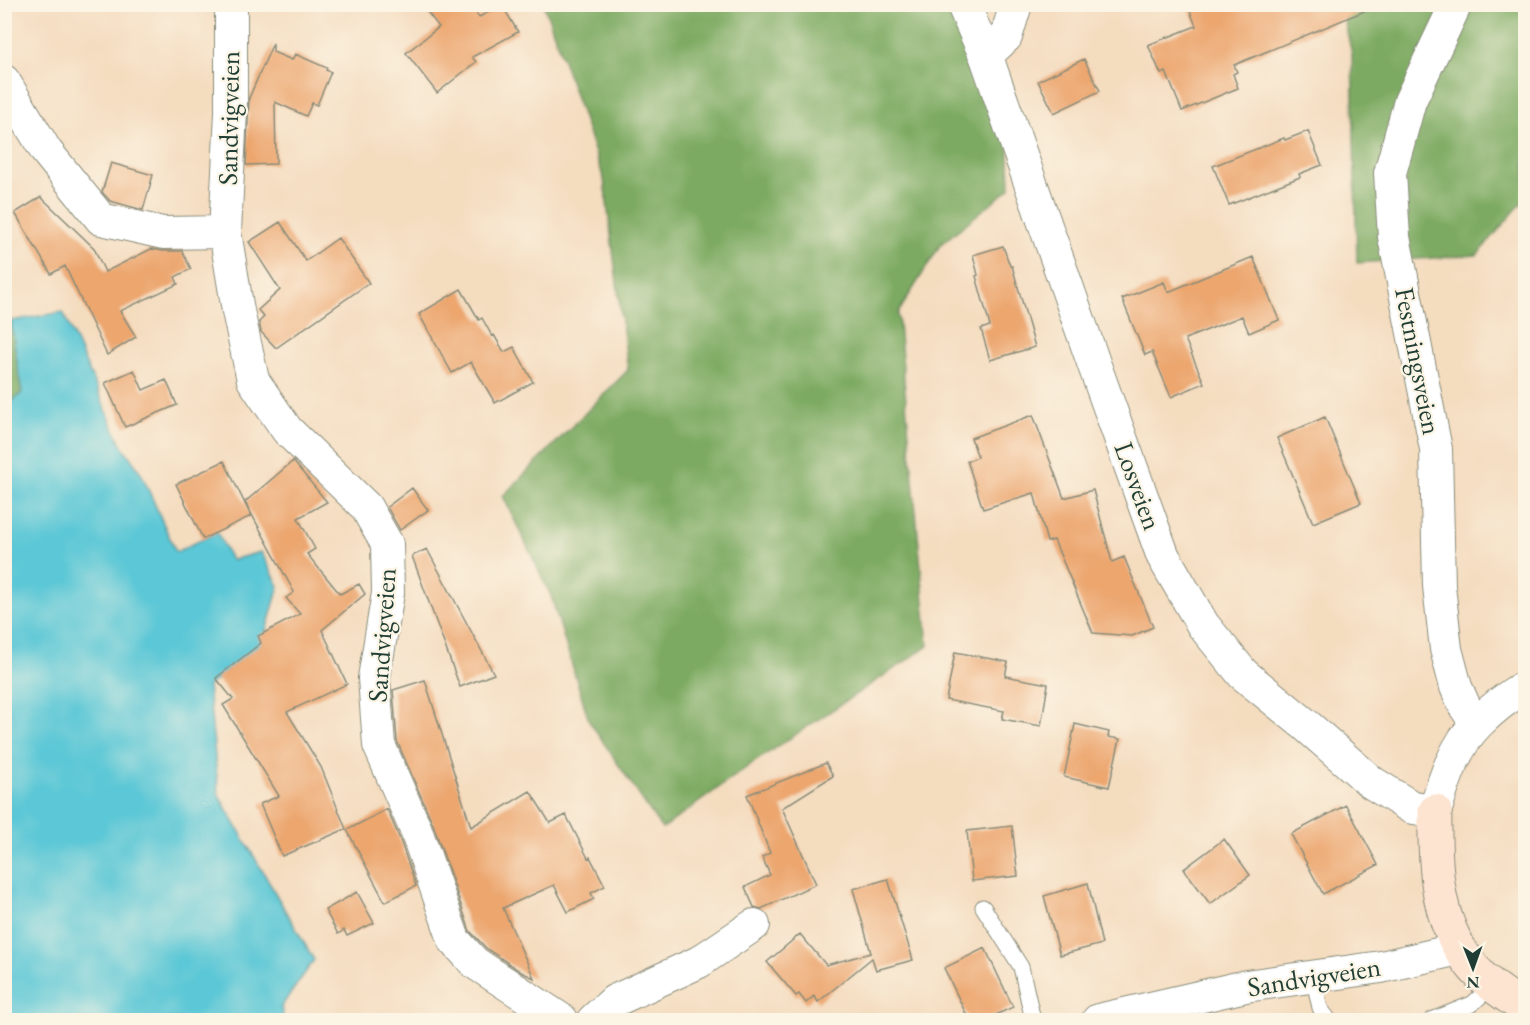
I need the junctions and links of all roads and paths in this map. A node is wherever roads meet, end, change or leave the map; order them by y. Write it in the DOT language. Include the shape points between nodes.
graph roads {
  1 [pos="231,4"];
  2 [pos="963,4"];
  3 [pos="1016,4"];
  4 [pos="1456,4"];
  5 [pos="986,56"];
  6 [pos="4,81"];
  7 [pos="225,232"];
  8 [pos="1526,686"];
  9 [pos="1477,724"];
  10 [pos="1435,811"];
  11 [pos="983,907"];
  12 [pos="754,925"];
  13 [pos="1459,949"];
  14 [pos="1313,976"];
  15 [pos="1493,985"];
  16 [pos="1526,1009"];
  17 [pos="562,1020"];
  18 [pos="593,1020"];
  19 [pos="1033,1020"];
  20 [pos="1098,1020"];
  21 [pos="1329,1020"];
  22 [pos="1432,1020"];
  1 -- 7 [label="street, Sandvigveien"];
  2 -- 5 [label="street, Losveien"];
  3 -- 5 [label="street" via="1006,37"];
  4 -- 9 [label="street, Festningsveien" via="1410,101 1390,173 1394,237 1436,449 1439,586 1446,648 1456,687"];
  5 -- 10 [label="street, Losveien" via="1163,556 1203,625 1243,674 1371,782 1412,807"];
  6 -- 7 [label="street" via="46,151 100,219 163,233"];
  7 -- 17 [label="street, Sandvigveien" via="253,380 287,430 366,507 387,544 388,593 374,678 379,746 416,830 454,940 475,963"];
  8 -- 9 [label="street" via="1508,696"];
  9 -- 10 [label="street" via="1448,772"];
  10 -- 13 [label="main road" via="1437,888"];
  11 -- 19 [label="lane" via="1021,967"];
  12 -- 18 [label="street" via="699,963 614,1001"];
  13 -- 14 [label="street, Sandvigveien" via="1381,967"];
  13 -- 15 [label="main road"];
  14 -- 20 [label="street, Sandvigveien" via="1246,986"];
  14 -- 21 [label="lane" via="1320,1008"];
  15 -- 16 [label="main road"];
  15 -- 22 [label="lane" via="1472,1004"];
}
